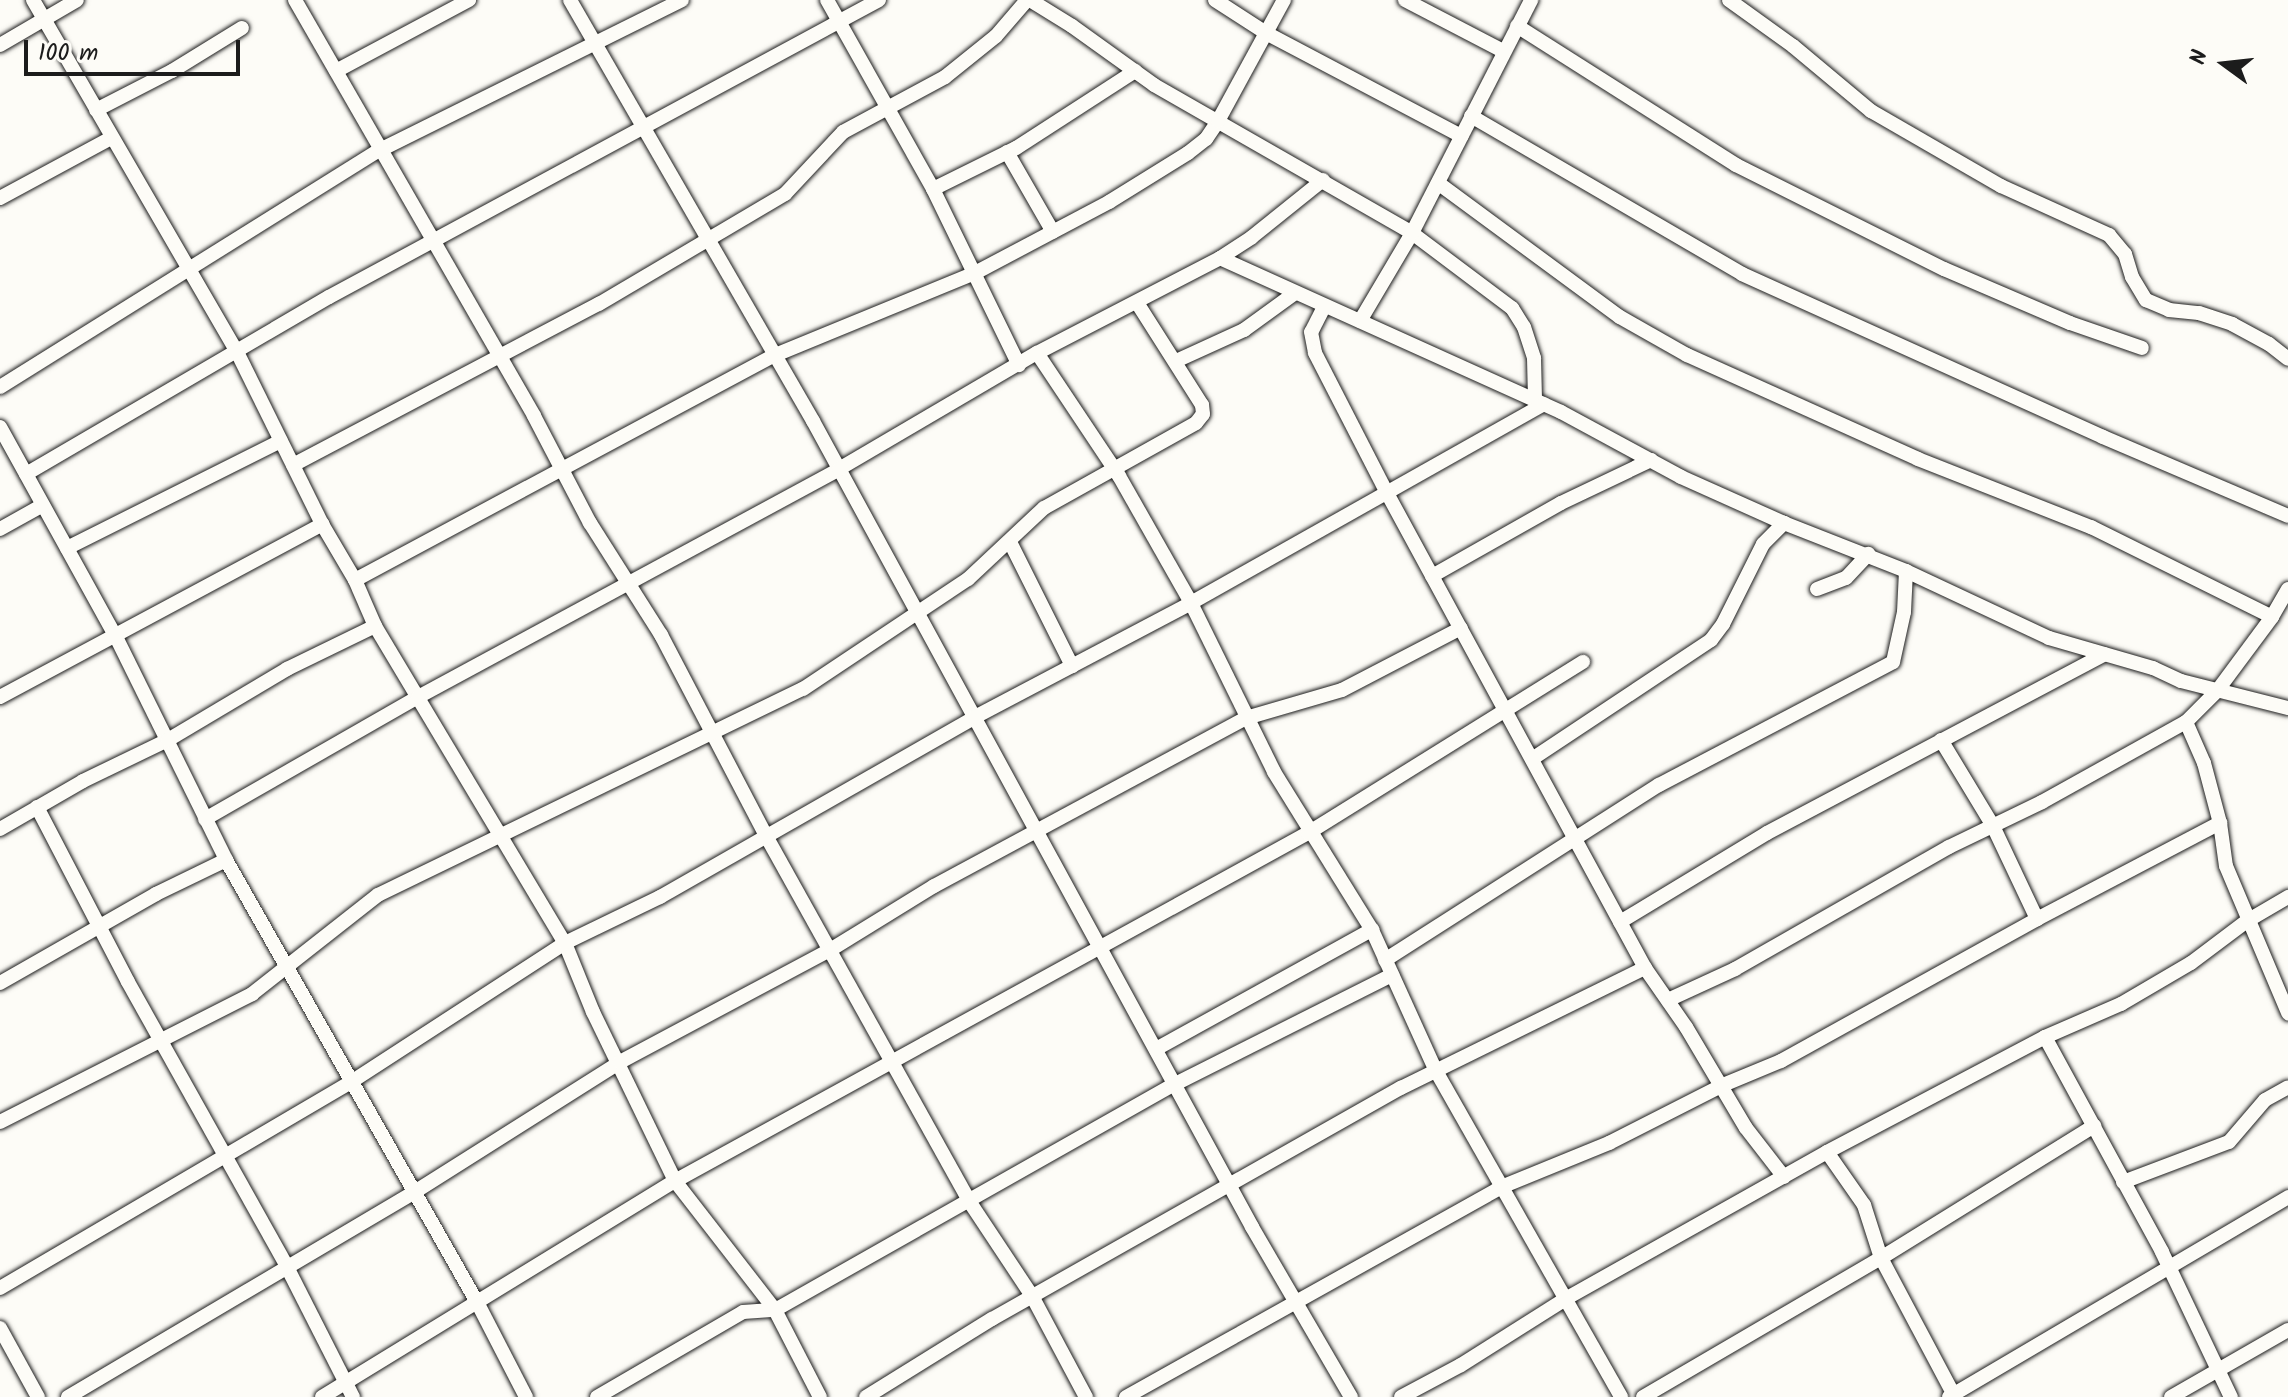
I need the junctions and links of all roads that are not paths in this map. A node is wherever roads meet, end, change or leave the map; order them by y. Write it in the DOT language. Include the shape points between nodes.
graph roads {
  1 [pos="33,0"];
  2 [pos="77,0"];
  3 [pos="295,0"];
  4 [pos="469,0"];
  5 [pos="570,0"];
  6 [pos="682,0"];
  7 [pos="827,0"];
  8 [pos="879,0"];
  9 [pos="1028,0"];
  10 [pos="1215,0"];
  11 [pos="1284,0"];
  12 [pos="1405,0"];
  13 [pos="1531,0"];
  14 [pos="1729,0"];
  15 [pos="44,20"];
  16 [pos="838,21"];
  17 [pos="1517,26"];
  18 [pos="242,28"];
  19 [pos="1266,33"];
  20 [pos="0,45"];
  21 [pos="594,45"];
  22 [pos="1503,51"];
  23 [pos="336,71"];
  24 [pos="1135,71"];
  25 [pos="886,108"];
  26 [pos="96,110"];
  27 [pos="1471,116"];
  28 [pos="1218,121"];
  29 [pos="641,125"];
  30 [pos="1461,136"];
  31 [pos="111,138"];
  32 [pos="380,150"];
  33 [pos="1007,152"];
  34 [pos="1323,180"];
  35 [pos="1438,183"];
  36 [pos="933,189"];
  37 [pos="0,198"];
  38 [pos="1053,232"];
  39 [pos="1412,233"];
  40 [pos="433,242"];
  41 [pos="709,242"];
  42 [pos="1220,258"];
  43 [pos="189,267"];
  44 [pos="975,273"];
  45 [pos="1295,293"];
  46 [pos="1138,304"];
  47 [pos="1324,307"];
  48 [pos="1360,321"];
  49 [pos="2142,348"];
  50 [pos="236,350"];
  51 [pos="1037,353"];
  52 [pos="500,355"];
  53 [pos="775,355"];
  54 [pos="2288,359"];
  55 [pos="1176,361"];
  56 [pos="1019,365"];
  57 [pos="0,387"];
  58 [pos="1539,402"];
  59 [pos="0,427"];
  60 [pos="281,441"];
  61 [pos="1651,460"];
  62 [pos="293,465"];
  63 [pos="562,466"];
  64 [pos="839,469"];
  65 [pos="1114,469"];
  66 [pos="26,474"];
  67 [pos="1387,493"];
  68 [pos="43,505"];
  69 [pos="2288,516"];
  70 [pos="1784,523"];
  71 [pos="322,524"];
  72 [pos="0,529"];
  73 [pos="1010,542"];
  74 [pos="67,548"];
  75 [pos="1868,554"];
  76 [pos="1906,571"];
  77 [pos="1432,576"];
  78 [pos="355,580"];
  79 [pos="628,584"];
  80 [pos="1817,589"];
  81 [pos="2288,589"];
  82 [pos="1191,603"];
  83 [pos="917,611"];
  84 [pos="2272,617"];
  85 [pos="375,626"];
  86 [pos="1461,628"];
  87 [pos="116,637"];
  88 [pos="2105,654"];
  89 [pos="1583,662"];
  90 [pos="1072,666"];
  91 [pos="2217,691"];
  92 [pos="0,697"];
  93 [pos="418,697"];
  94 [pos="1504,708"];
  95 [pos="2288,708"];
  96 [pos="975,717"];
  97 [pos="1246,718"];
  98 [pos="2186,722"];
  99 [pos="711,734"];
  100 [pos="168,740"];
  101 [pos="1941,740"];
  102 [pos="1532,759"];
  103 [pos="37,807"];
  104 [pos="205,819"];
  105 [pos="2220,823"];
  106 [pos="1993,826"];
  107 [pos="0,829"];
  108 [pos="1037,830"];
  109 [pos="1308,833"];
  110 [pos="765,834"];
  111 [pos="504,837"];
  112 [pos="1575,839"];
  113 [pos="226,860"];
  114 [pos="2288,897"];
  115 [pos="2037,919"];
  116 [pos="2247,921"];
  117 [pos="1620,922"];
  118 [pos="100,928"];
  119 [pos="1372,930"];
  120 [pos="565,943"];
  121 [pos="1100,945"];
  122 [pos="830,950"];
  123 [pos="1385,960"];
  124 [pos="287,967"];
  125 [pos="1645,968"];
  126 [pos="1392,975"];
  127 [pos="0,983"];
  128 [pos="1668,1000"];
  129 [pos="2288,1013"];
  130 [pos="2045,1037"];
  131 [pos="162,1039"];
  132 [pos="1156,1049"];
  133 [pos="620,1062"];
  134 [pos="892,1063"];
  135 [pos="1436,1071"];
  136 [pos="351,1082"];
  137 [pos="1175,1084"];
  138 [pos="1723,1085"];
  139 [pos="2288,1087"];
  140 [pos="0,1122"];
  141 [pos="2094,1126"];
  142 [pos="1827,1152"];
  143 [pos="226,1156"];
  144 [pos="1784,1177"];
  145 [pos="675,1181"];
  146 [pos="2123,1182"];
  147 [pos="1230,1186"];
  148 [pos="1501,1187"];
  149 [pos="413,1193"];
  150 [pos="2288,1197"];
  151 [pos="969,1201"];
  152 [pos="1881,1258"];
  153 [pos="287,1267"];
  154 [pos="2170,1269"];
  155 [pos="0,1288"];
  156 [pos="1032,1296"];
  157 [pos="1567,1298"];
  158 [pos="1295,1301"];
  159 [pos="478,1304"];
  160 [pos="775,1310"];
  161 [pos="0,1328"];
  162 [pos="2288,1330"];
  163 [pos="2218,1370"];
  164 [pos="345,1383"];
  165 [pos="1953,1396"];
  166 [pos="38,1397"];
  167 [pos="68,1397"];
  168 [pos="322,1397"];
  169 [pos="353,1397"];
  170 [pos="526,1397"];
  171 [pos="597,1397"];
  172 [pos="820,1397"];
  173 [pos="866,1397"];
  174 [pos="1086,1397"];
  175 [pos="1126,1397"];
  176 [pos="1351,1397"];
  177 [pos="1401,1397"];
  178 [pos="1621,1397"];
  179 [pos="1643,1397"];
  180 [pos="2171,1397"];
  181 [pos="2231,1397"];
  1 -- 15 [label="street"];
  2 -- 15 [label="street"];
  3 -- 23 [label="street"];
  4 -- 23 [label="street"];
  5 -- 21 [label="street"];
  6 -- 21 [label="street"];
  7 -- 16 [label="street"];
  8 -- 16 [label="street"];
  9 -- 24 [label="street"];
  9 -- 25 [label="street" via="996,36 945,77"];
  10 -- 19 [label="street"];
  11 -- 19 [label="street"];
  12 -- 22 [label="street"];
  13 -- 17 [label="street"];
  14 -- 54 [label="street" via="1871,111 2001,186 2109,235 2125,254 2146,300 2232,324"];
  15 -- 20 [label="street"];
  15 -- 26 [label="street"];
  16 -- 25 [label="street"];
  16 -- 29 [label="street"];
  17 -- 22 [label="street"];
  17 -- 49 [label="street" via="1736,165 1944,269"];
  18 -- 26 [label="street"];
  19 -- 28 [label="street"];
  19 -- 30 [label="street"];
  21 -- 29 [label="street"];
  21 -- 32 [label="street"];
  22 -- 27 [label="street"];
  23 -- 32 [label="street"];
  24 -- 28 [label="street"];
  24 -- 33 [label="street"];
  25 -- 36 [label="street"];
  25 -- 41 [label="street" via="843,132 785,194"];
  26 -- 31 [label="street"];
  27 -- 30 [label="street"];
  27 -- 69 [label="street" via="1742,274"];
  28 -- 34 [label="street"];
  28 -- 38 [label="street" via="1188,153"];
  29 -- 40 [label="street"];
  29 -- 41 [label="street"];
  30 -- 35 [label="street"];
  31 -- 37 [label="street"];
  31 -- 43 [label="street"];
  32 -- 40 [label="street"];
  32 -- 43 [label="street"];
  33 -- 36 [label="street"];
  33 -- 38 [label="street"];
  34 -- 39 [label="street"];
  34 -- 42 [label="street"];
  35 -- 39 [label="street"];
  35 -- 84 [label="street" via="1620,317 1687,355 1918,459 2091,527"];
  36 -- 44 [label="street"];
  38 -- 44 [label="street"];
  39 -- 48 [label="street"];
  39 -- 58 [label="street" via="1512,308 1534,358"];
  40 -- 50 [label="street"];
  40 -- 52 [label="street"];
  41 -- 52 [label="street"];
  41 -- 53 [label="street"];
  42 -- 45 [label="street"];
  42 -- 46 [label="street"];
  43 -- 50 [label="street"];
  43 -- 57 [label="street"];
  44 -- 53 [label="street"];
  44 -- 56 [label="street"];
  45 -- 47 [label="street"];
  45 -- 55 [label="street" via="1244,330"];
  46 -- 51 [label="street"];
  46 -- 55 [label="street"];
  47 -- 48 [label="street"];
  47 -- 67 [label="street" via="1311,332 1315,353"];
  48 -- 58 [label="street"];
  50 -- 60 [label="street"];
  50 -- 66 [label="street"];
  51 -- 56 [label="street"];
  51 -- 65 [label="street"];
  52 -- 62 [label="street"];
  52 -- 63 [label="street"];
  53 -- 63 [label="street"];
  53 -- 64 [label="street"];
  55 -- 65 [label="street" via="1203,414"];
  56 -- 64 [label="street"];
  58 -- 61 [label="street"];
  58 -- 67 [label="street"];
  59 -- 66 [label="street"];
  60 -- 62 [label="street"];
  60 -- 74 [label="street"];
  61 -- 70 [label="street"];
  61 -- 77 [label="street" via="1561,503"];
  62 -- 71 [label="street"];
  63 -- 78 [label="street"];
  63 -- 79 [label="street"];
  64 -- 79 [label="street"];
  64 -- 83 [label="street"];
  65 -- 73 [label="street" via="1044,508"];
  65 -- 82 [label="street"];
  66 -- 68 [label="street"];
  67 -- 77 [label="street"];
  67 -- 82 [label="street"];
  68 -- 72 [label="street"];
  68 -- 74 [label="street"];
  70 -- 75 [label="street"];
  70 -- 102 [label="street" via="1763,544 1711,640"];
  71 -- 78 [label="street"];
  71 -- 87 [label="street"];
  73 -- 83 [label="street" via="968,579"];
  73 -- 90 [label="street"];
  74 -- 87 [label="street"];
  75 -- 76 [label="street"];
  75 -- 80 [label="street" via="1846,578"];
  76 -- 88 [label="street" via="2037,633"];
  76 -- 112 [label="street" via="1893,662 1659,785"];
  77 -- 86 [label="street"];
  78 -- 85 [label="street"];
  79 -- 93 [label="street"];
  79 -- 99 [label="street" via="661,635"];
  81 -- 84 [label="street"];
  82 -- 90 [label="street"];
  82 -- 97 [label="street"];
  83 -- 96 [label="street"];
  83 -- 99 [label="street" via="803,689"];
  84 -- 91 [label="street"];
  85 -- 93 [label="street"];
  85 -- 100 [label="street" via="287,669"];
  86 -- 94 [label="street"];
  86 -- 97 [label="street" via="1342,690"];
  87 -- 92 [label="street"];
  87 -- 100 [label="street"];
  88 -- 91 [label="street"];
  88 -- 101 [label="street"];
  89 -- 94 [label="street"];
  90 -- 96 [label="street"];
  91 -- 95 [label="street"];
  91 -- 98 [label="street"];
  93 -- 104 [label="street"];
  93 -- 111 [label="street"];
  94 -- 102 [label="street"];
  94 -- 109 [label="street"];
  96 -- 108 [label="street"];
  96 -- 110 [label="street"];
  97 -- 108 [label="street"];
  97 -- 109 [label="street"];
  98 -- 105 [label="street"];
  98 -- 106 [label="street"];
  99 -- 110 [label="street"];
  99 -- 111 [label="street"];
  100 -- 103 [label="street"];
  100 -- 104 [label="street"];
  101 -- 106 [label="street"];
  101 -- 117 [label="street" via="1767,833"];
  102 -- 112 [label="street"];
  103 -- 107 [label="street"];
  103 -- 118 [label="street"];
  104 -- 113 [label="street"];
  105 -- 115 [label="street"];
  105 -- 116 [label="street" via="2226,866"];
  106 -- 115 [label="street"];
  106 -- 128 [label="street" via="1735,969"];
  108 -- 121 [label="street"];
  108 -- 122 [label="street"];
  109 -- 119 [label="street"];
  109 -- 121 [label="street"];
  110 -- 120 [label="street" via="660,897"];
  110 -- 122 [label="street"];
  111 -- 120 [label="street"];
  111 -- 124 [label="street" via="378,895"];
  112 -- 117 [label="street"];
  112 -- 123 [label="street"];
  113 -- 118 [label="street"];
  113 -- 124 [label="street"];
  114 -- 116 [label="street"];
  115 -- 138 [label="street" via="1781,1061"];
  116 -- 129 [label="street"];
  116 -- 130 [label="street" via="2191,963 2121,1004"];
  117 -- 125 [label="street"];
  118 -- 127 [label="street"];
  118 -- 131 [label="street"];
  119 -- 123 [label="street"];
  119 -- 132 [label="street"];
  120 -- 133 [label="street"];
  120 -- 136 [label="street"];
  121 -- 132 [label="street"];
  121 -- 134 [label="street"];
  122 -- 133 [label="street"];
  122 -- 134 [label="street"];
  123 -- 126 [label="street"];
  124 -- 131 [label="street" via="252,994"];
  124 -- 136 [label="street"];
  125 -- 128 [label="street"];
  125 -- 135 [label="street"];
  126 -- 135 [label="street"];
  126 -- 137 [label="street"];
  128 -- 138 [label="street"];
  130 -- 141 [label="street"];
  130 -- 142 [label="street"];
  131 -- 140 [label="street"];
  131 -- 143 [label="street"];
  132 -- 137 [label="street"];
  133 -- 145 [label="street"];
  133 -- 149 [label="street"];
  134 -- 145 [label="street"];
  134 -- 151 [label="street"];
  135 -- 147 [label="street"];
  135 -- 148 [label="street"];
  136 -- 143 [label="street"];
  136 -- 149 [label="street"];
  137 -- 147 [label="street"];
  137 -- 151 [label="street"];
  138 -- 144 [label="street" via="1746,1128"];
  138 -- 148 [label="street" via="1609,1143"];
  139 -- 146 [label="street" via="2265,1100 2229,1142"];
  141 -- 146 [label="street"];
  141 -- 152 [label="street"];
  142 -- 144 [label="street"];
  142 -- 152 [label="street" via="1864,1205"];
  143 -- 153 [label="street"];
  143 -- 155 [label="street"];
  144 -- 157 [label="street"];
  145 -- 159 [label="street"];
  145 -- 160 [label="street"];
  146 -- 154 [label="street"];
  147 -- 156 [label="street"];
  147 -- 158 [label="street"];
  148 -- 157 [label="street"];
  148 -- 158 [label="street"];
  149 -- 153 [label="street"];
  149 -- 159 [label="street"];
  150 -- 154 [label="street"];
  151 -- 156 [label="street"];
  151 -- 160 [label="street"];
  152 -- 165 [label="street"];
  152 -- 179 [label="street"];
  153 -- 164 [label="street"];
  153 -- 167 [label="street"];
  154 -- 163 [label="street"];
  154 -- 165 [label="street"];
  156 -- 173 [label="street"];
  156 -- 174 [label="street"];
  157 -- 177 [label="street"];
  157 -- 178 [label="street"];
  158 -- 175 [label="street"];
  158 -- 176 [label="street"];
  159 -- 164 [label="street"];
  159 -- 170 [label="street"];
  160 -- 171 [label="street" via="743,1312"];
  160 -- 172 [label="street"];
  161 -- 166 [label="street"];
  162 -- 163 [label="street"];
  163 -- 180 [label="street"];
  163 -- 181 [label="street"];
  164 -- 168 [label="street"];
  164 -- 169 [label="street"];
}
